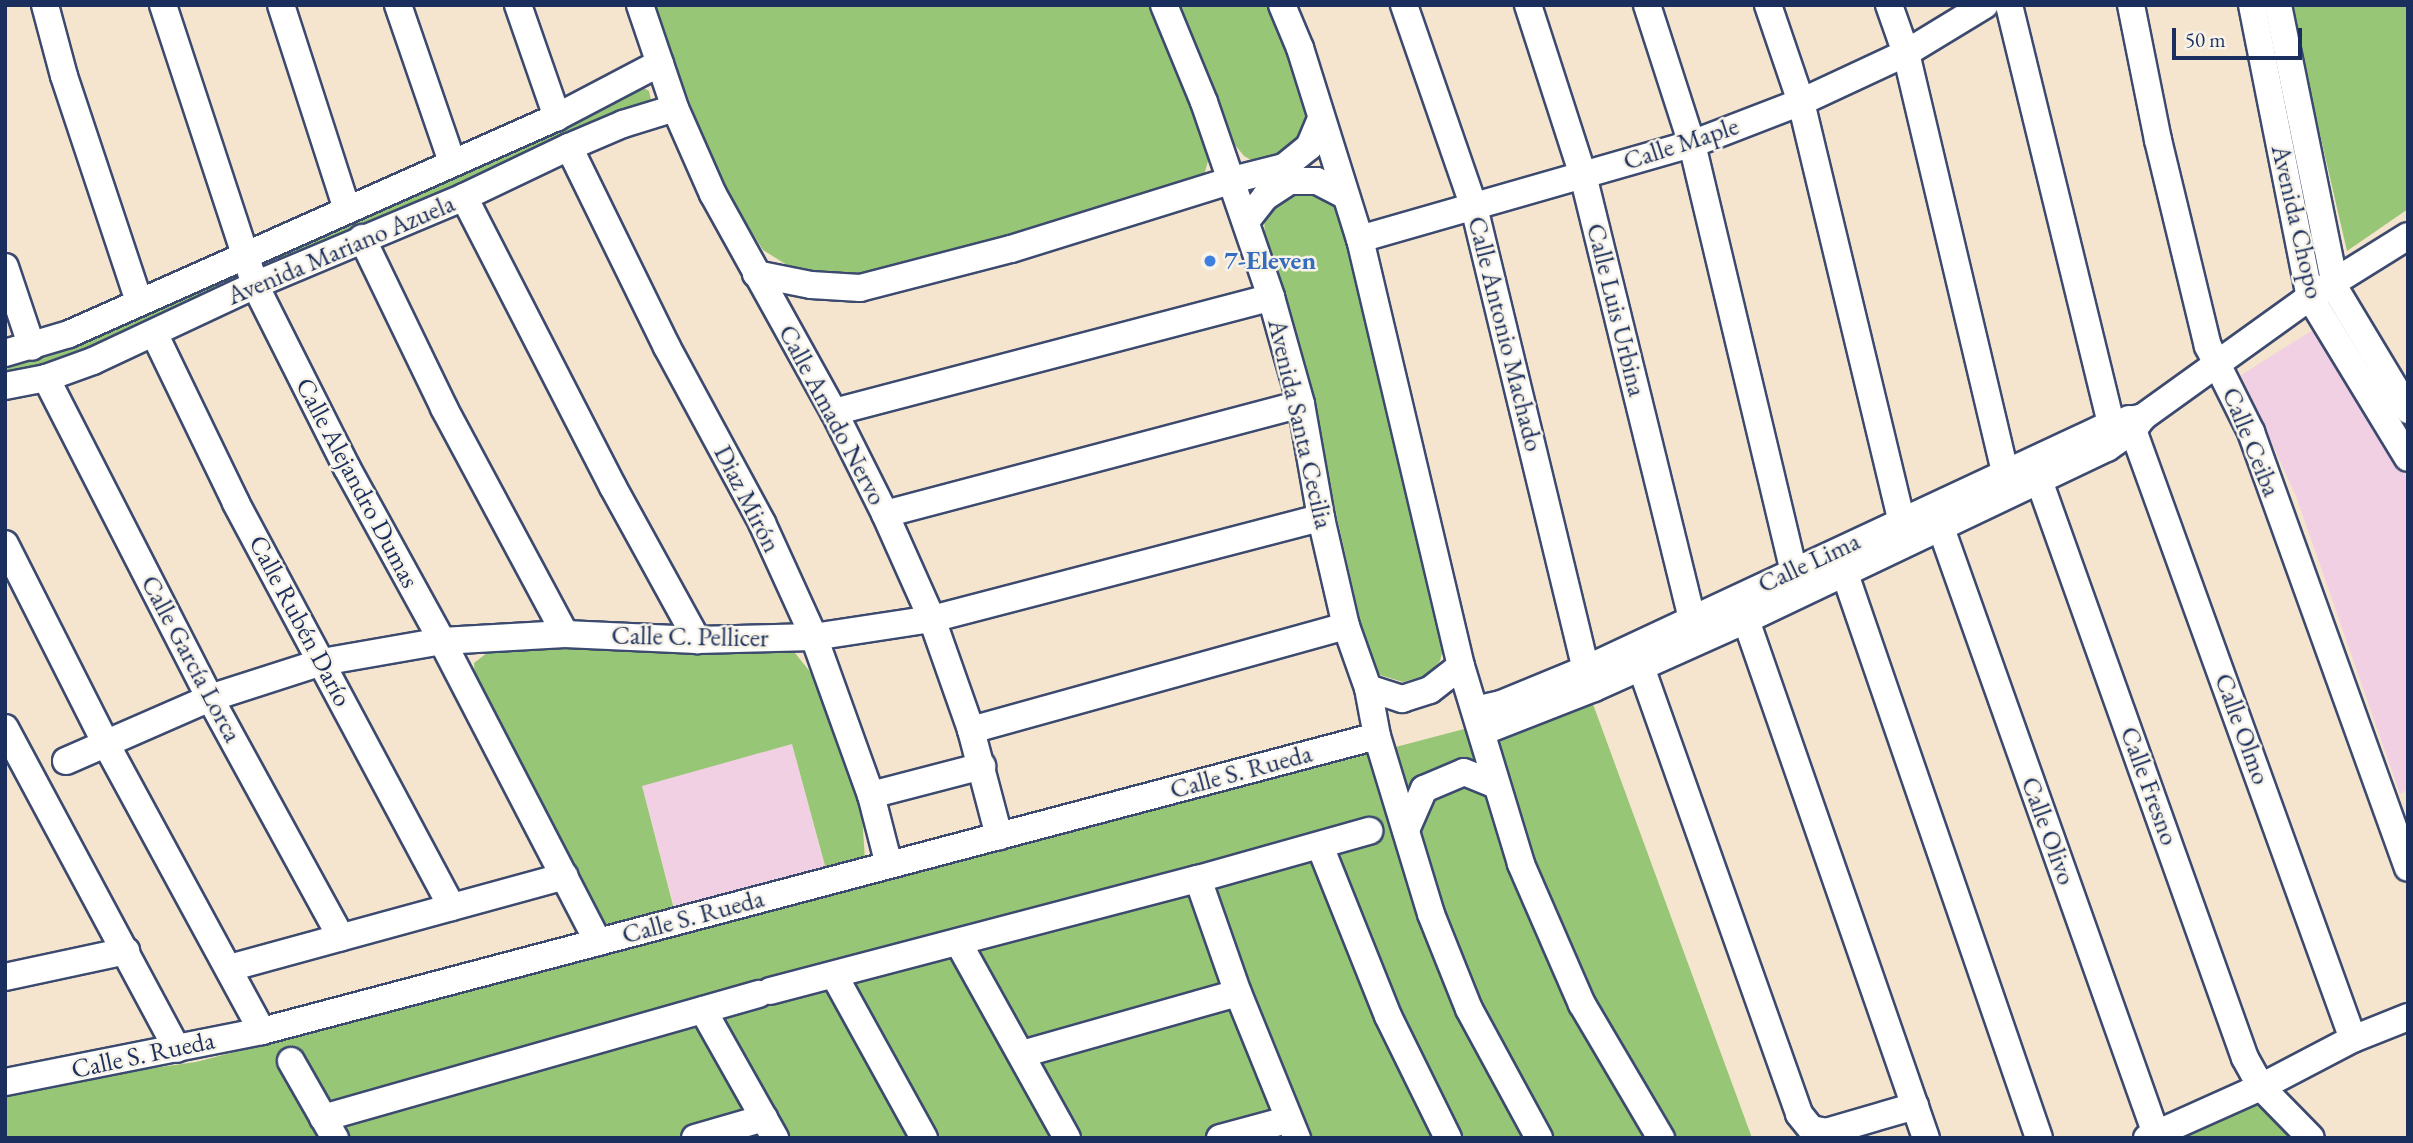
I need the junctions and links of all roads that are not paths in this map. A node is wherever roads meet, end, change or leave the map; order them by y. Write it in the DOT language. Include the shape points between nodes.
graph roads {
  1 [pos="45,5"];
  2 [pos="163,5"];
  3 [pos="281,5"];
  4 [pos="397,5"];
  5 [pos="518,5"];
  6 [pos="640,5"];
  7 [pos="1164,5"];
  8 [pos="1282,5"];
  9 [pos="1404,5"];
  10 [pos="1528,5"];
  11 [pos="1647,5"];
  12 [pos="1768,5"];
  13 [pos="1889,5"];
  14 [pos="1985,5"];
  15 [pos="2009,5"];
  16 [pos="2131,5"];
  17 [pos="2252,5"];
  18 [pos="2278,5"];
  19 [pos="1906,53"];
  20 [pos="660,64"];
  21 [pos="1801,102"];
  22 [pos="675,108"];
  23 [pos="557,117"];
  24 [pos="1321,119"];
  25 [pos="1692,144"];
  26 [pos="569,147"];
  27 [pos="452,162"];
  28 [pos="1583,174"];
  29 [pos="1232,180"];
  30 [pos="1345,195"];
  31 [pos="464,197"];
  32 [pos="1474,207"];
  33 [pos="347,209"];
  34 [pos="1247,220"];
  35 [pos="2408,236"];
  36 [pos="362,238"];
  37 [pos="1360,239"];
  38 [pos="243,255"];
  39 [pos="5,267"];
  40 [pos="756,274"];
  41 [pos="2334,282"];
  42 [pos="255,285"];
  43 [pos="1271,297"];
  44 [pos="2310,297"];
  45 [pos="139,301"];
  46 [pos="154,332"];
  47 [pos="32,347"];
  48 [pos="5,353"];
  49 [pos="2216,363"];
  50 [pos="46,378"];
  51 [pos="5,386"];
  52 [pos="1301,404"];
  53 [pos="2408,410"];
  54 [pos="834,412"];
  55 [pos="2130,422"];
  56 [pos="2408,458"];
  57 [pos="2006,472"];
  58 [pos="2040,483"];
  59 [pos="885,514"];
  60 [pos="1321,518"];
  61 [pos="1941,528"];
  62 [pos="1904,532"];
  63 [pos="5,544"];
  64 [pos="1794,571"];
  65 [pos="1845,574"];
  66 [pos="1692,618"];
  67 [pos="932,619"];
  68 [pos="1746,620"];
  69 [pos="1346,626"];
  70 [pos="565,634"];
  71 [pos="814,637"];
  72 [pos="697,640"];
  73 [pos="442,641"];
  74 [pos="322,662"];
  75 [pos="1461,666"];
  76 [pos="1641,667"];
  77 [pos="1590,679"];
  78 [pos="1368,688"];
  79 [pos="210,698"];
  80 [pos="1479,721"];
  81 [pos="5,728"];
  82 [pos="971,730"];
  83 [pos="1377,736"];
  84 [pos="105,742"];
  85 [pos="66,761"];
  86 [pos="982,766"];
  87 [pos="1497,785"];
  88 [pos="871,795"];
  89 [pos="1406,830"];
  90 [pos="1370,831"];
  91 [pos="999,835"];
  92 [pos="1320,846"];
  93 [pos="889,865"];
  94 [pos="2408,868"];
  95 [pos="565,876"];
  96 [pos="1198,879"];
  97 [pos="452,907"];
  98 [pos="341,937"];
  99 [pos="598,942"];
  100 [pos="958,942"];
  101 [pos="126,951"];
  102 [pos="229,968"];
  103 [pos="7,974"];
  104 [pos="834,975"];
  105 [pos="1238,993"];
  106 [pos="703,1010"];
  107 [pos="2408,1017"];
  108 [pos="262,1031"];
  109 [pos="2353,1039"];
  110 [pos="177,1049"];
  111 [pos="1022,1054"];
  112 [pos="291,1060"];
  113 [pos="5,1082"];
  114 [pos="2261,1087"];
  115 [pos="1915,1106"];
  116 [pos="329,1128"];
  117 [pos="769,1128"];
  118 [pos="1292,1129"];
  119 [pos="2152,1136"];
  120 [pos="695,1138"];
  121 [pos="925,1138"];
  122 [pos="1068,1138"];
  123 [pos="1220,1138"];
  124 [pos="1448,1138"];
  125 [pos="1539,1138"];
  126 [pos="1661,1138"];
  127 [pos="1926,1138"];
  128 [pos="2039,1138"];
  129 [pos="2311,1138"];
  1 -- 45 [label="street"];
  2 -- 38 [label="street, Calle Alejandro Dumas"];
  3 -- 33 [label="street"];
  4 -- 27 [label="street"];
  5 -- 23 [label="street"];
  6 -- 20 [label="street, Calle Amado Nervo"];
  7 -- 29 [label="street, Avenida Santa Cecilia"];
  8 -- 24 [label="street"];
  9 -- 32 [label="street, Calle Antonio Machado"];
  10 -- 28 [label="street, Calle Luis Urbina"];
  11 -- 25 [label="street"];
  12 -- 21 [label="street"];
  13 -- 19 [label="street"];
  14 -- 19 [label="street, Calle Maple"];
  15 -- 55 [label="street, Calle Olmo"];
  16 -- 49 [label="street, Calle Ceiba" via="2158,140"];
  17 -- 44 [label="street, Avenida Chopo"];
  18 -- 41 [label="street, Avenida Chopo"];
  19 -- 21 [label="street, Calle Maple"];
  19 -- 57 [label="street"];
  20 -- 22 [label="street, Calle Amado Nervo"];
  20 -- 23 [label="street, Avenida Mariano Azuela"];
  21 -- 25 [label="street, Calle Maple"];
  21 -- 62 [label="street"];
  22 -- 26 [label="street, Avenida Mariano Azuela"];
  22 -- 40 [label="street, Calle Amado Nervo" via="713,194"];
  23 -- 27 [label="street, Avenida Mariano Azuela"];
  24 -- 29 [label="street" via="1309,147 1294,162"];
  24 -- 30 [label="street"];
  25 -- 28 [label="street, Calle Maple"];
  25 -- 64 [label="street"];
  26 -- 31 [label="street, Avenida Mariano Azuela"];
  26 -- 71 [label="street, Diaz Mirón" via="667,347 762,523"];
  27 -- 33 [label="street, Avenida Mariano Azuela"];
  28 -- 32 [label="street, Calle Maple"];
  28 -- 66 [label="street, Calle Luis Urbina"];
  29 -- 34 [label="street, Avenida Santa Cecilia"];
  29 -- 40 [label="street" via="1011,249 860,288 811,285"];
  30 -- 34 [label="street" via="1317,181 1290,181 1265,197"];
  30 -- 37 [label="street"];
  31 -- 36 [label="street, Avenida Mariano Azuela"];
  31 -- 72 [label="street"];
  32 -- 37 [label="street, Calle Maple"];
  32 -- 77 [label="street, Calle Antonio Machado"];
  33 -- 38 [label="street, Avenida Mariano Azuela"];
  34 -- 43 [label="street, Avenida Santa Cecilia"];
  35 -- 41 [label="street, Calle Lima"];
  36 -- 42 [label="street, Avenida Mariano Azuela"];
  36 -- 70 [label="street" via="444,408"];
  37 -- 75 [label="street"];
  38 -- 42 [label="street, Calle Alejandro Dumas"];
  38 -- 45 [label="street, Avenida Mariano Azuela"];
  39 -- 47 [label="street"];
  40 -- 54 [label="street, Calle Amado Nervo"];
  41 -- 44 [label="street, Calle Lima"];
  41 -- 53 [label="street, Avenida Chopo"];
  42 -- 46 [label="street, Avenida Mariano Azuela"];
  42 -- 73 [label="street, Calle Alejandro Dumas" via="347,468"];
  43 -- 52 [label="street, Avenida Santa Cecilia"];
  43 -- 54 [label="street"];
  44 -- 49 [label="street, Calle Lima"];
  44 -- 56 [label="street, Avenida Chopo"];
  45 -- 47 [label="street, Avenida Mariano Azuela"];
  46 -- 50 [label="street, Avenida Mariano Azuela"];
  46 -- 74 [label="street, Calle Rubén Darío" via="236,503"];
  47 -- 48 [label="street, Avenida Mariano Azuela"];
  49 -- 55 [label="street, Calle Lima"];
  49 -- 94 [label="street, Calle Ceiba" via="2251,432"];
  50 -- 51 [label="street, Avenida Mariano Azuela"];
  50 -- 79 [label="street, Calle García Lorca"];
  52 -- 59 [label="street"];
  52 -- 60 [label="street, Avenida Santa Cecilia"];
  54 -- 59 [label="street, Calle Amado Nervo"];
  55 -- 57 [label="street, Calle Lima"];
  55 -- 58 [label="street, Calle Lima" via="2107,448"];
  55 -- 109 [label="street, Calle Olmo"];
  57 -- 62 [label="street, Calle Lima"];
  58 -- 61 [label="street, Calle Lima"];
  58 -- 114 [label="street, Calle Fresno" via="2245,1058"];
  59 -- 67 [label="street, Calle Amado Nervo"];
  60 -- 67 [label="street, Calle C. Pellicer"];
  60 -- 69 [label="street, Avenida Santa Cecilia"];
  61 -- 62 [label="street, Calle Lima"];
  61 -- 119 [label="street, Calle Olivo"];
  62 -- 64 [label="street, Calle Lima"];
  62 -- 65 [label="street, Calle Lima"];
  63 -- 84 [label="street"];
  64 -- 66 [label="street, Calle Lima"];
  65 -- 68 [label="street, Calle Lima"];
  65 -- 128 [label="street"];
  66 -- 77 [label="street, Calle Lima"];
  67 -- 71 [label="street, Calle C. Pellicer"];
  67 -- 82 [label="street, Calle Amado Nervo"];
  68 -- 76 [label="street, Calle Lima"];
  68 -- 115 [label="street"];
  69 -- 78 [label="street, Avenida Santa Cecilia"];
  69 -- 82 [label="street"];
  70 -- 72 [label="street, Calle C. Pellicer"];
  70 -- 73 [label="street, Calle C. Pellicer"];
  71 -- 72 [label="street, Calle C. Pellicer"];
  71 -- 88 [label="street, Diaz Mirón"];
  73 -- 74 [label="street, Calle C. Pellicer"];
  73 -- 95 [label="street, Calle Alejandro Dumas"];
  74 -- 79 [label="street, Calle C. Pellicer"];
  74 -- 97 [label="street, Calle Rubén Darío"];
  75 -- 78 [label="street" via="1430,690 1402,699"];
  75 -- 80 [label="street"];
  76 -- 77 [label="street, Calle Lima"];
  76 -- 115 [label="street" via="1799,1114 1811,1129 1826,1132"];
  77 -- 80 [label="street, Calle Lima" via="1501,704"];
  78 -- 83 [label="street, Avenida Santa Cecilia"];
  79 -- 84 [label="street, Calle C. Pellicer"];
  79 -- 98 [label="street, Calle García Lorca"];
  80 -- 87 [label="street"];
  81 -- 101 [label="street"];
  82 -- 86 [label="street, Calle Amado Nervo"];
  83 -- 89 [label="street, Avenida Santa Cecilia"];
  83 -- 91 [label="street, Calle S. Rueda"];
  84 -- 85 [label="street, Calle C. Pellicer"];
  84 -- 102 [label="street"];
  86 -- 88 [label="street"];
  86 -- 91 [label="street, Calle Amado Nervo"];
  87 -- 89 [label="street" via="1464,772 1424,789"];
  87 -- 126 [label="street" via="1521,864 1582,1004"];
  88 -- 93 [label="street, Diaz Mirón"];
  89 -- 125 [label="street, Avenida Santa Cecilia" via="1431,914 1469,1009"];
  90 -- 92 [label="street"];
  91 -- 93 [label="street, Calle S. Rueda"];
  92 -- 96 [label="street"];
  92 -- 124 [label="street" via="1388,1016"];
  93 -- 99 [label="street, Calle S. Rueda"];
  95 -- 97 [label="street"];
  95 -- 99 [label="street, Calle Alejandro Dumas"];
  96 -- 100 [label="street"];
  96 -- 105 [label="street"];
  97 -- 98 [label="street"];
  98 -- 102 [label="street"];
  99 -- 108 [label="street, Calle S. Rueda"];
  100 -- 104 [label="street"];
  100 -- 111 [label="street"];
  101 -- 103 [label="street"];
  101 -- 110 [label="street"];
  102 -- 108 [label="street"];
  104 -- 106 [label="street"];
  104 -- 121 [label="street"];
  105 -- 111 [label="street"];
  105 -- 118 [label="street"];
  106 -- 116 [label="street"];
  106 -- 117 [label="street"];
  107 -- 109 [label="street"];
  108 -- 110 [label="street, Calle S. Rueda"];
  109 -- 114 [label="street"];
  110 -- 113 [label="street, Calle S. Rueda"];
  111 -- 122 [label="street"];
  112 -- 116 [label="street"];
  114 -- 119 [label="street"];
  114 -- 129 [label="street, Calle Fresno"];
  115 -- 127 [label="street"];
  117 -- 120 [label="street"];
  118 -- 123 [label="street"];
}
